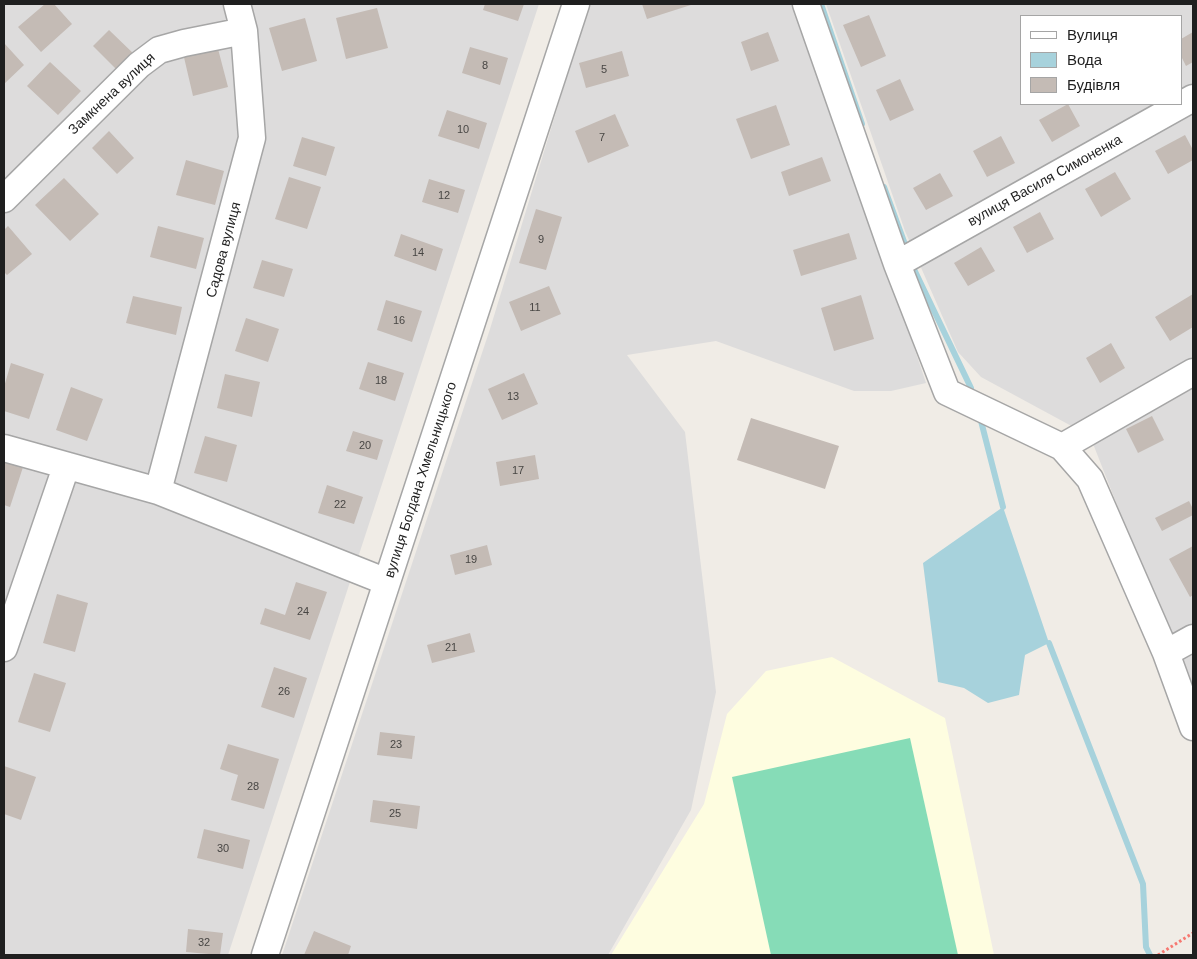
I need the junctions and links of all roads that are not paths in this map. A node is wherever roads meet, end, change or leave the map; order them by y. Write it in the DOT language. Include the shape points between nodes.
graph roads {
  1 [pos="237,4"];
  2 [pos="576,4"];
  3 [pos="806,4"];
  4 [pos="244,31"];
  5 [pos="1193,98"];
  6 [pos="1182,104"];
  7 [pos="1180,105"];
  8 [pos="4,199"];
  9 [pos="896,264"];
  10 [pos="1193,372"];
  11 [pos="1062,447"];
  12 [pos="4,448"];
  13 [pos="66,467"];
  14 [pos="158,491"];
  15 [pos="387,582"];
  16 [pos="1193,638"];
  17 [pos="4,648"];
  18 [pos="1166,653"];
  19 [pos="1193,727"];
  20 [pos="265,955"];
  1 -- 4 [label="street, Садова вулиця"];
  2 -- 15 [label="street, вулиця Богдана Хмельницького"];
  3 -- 9 [label="street"];
  4 -- 8 [label="street, Замкнена вулиця" via="159,50 139,65"];
  4 -- 14 [label="street, Садова вулиця" via="252,138"];
  5 -- 6 [label="street, вулиця Василя Симоненка"];
  7 -- 9 [label="street, вулиця Василя Симоненка"];
  9 -- 11 [label="street" via="947,392"];
  10 -- 11 [label="street"];
  11 -- 18 [label="street" via="1090,479"];
  12 -- 13 [label="street"];
  13 -- 14 [label="street"];
  13 -- 17 [label="street"];
  14 -- 15 [label="street"];
  15 -- 20 [label="street, вулиця Богдана Хмельницького"];
  16 -- 18 [label="street"];
  18 -- 19 [label="street"];
}
